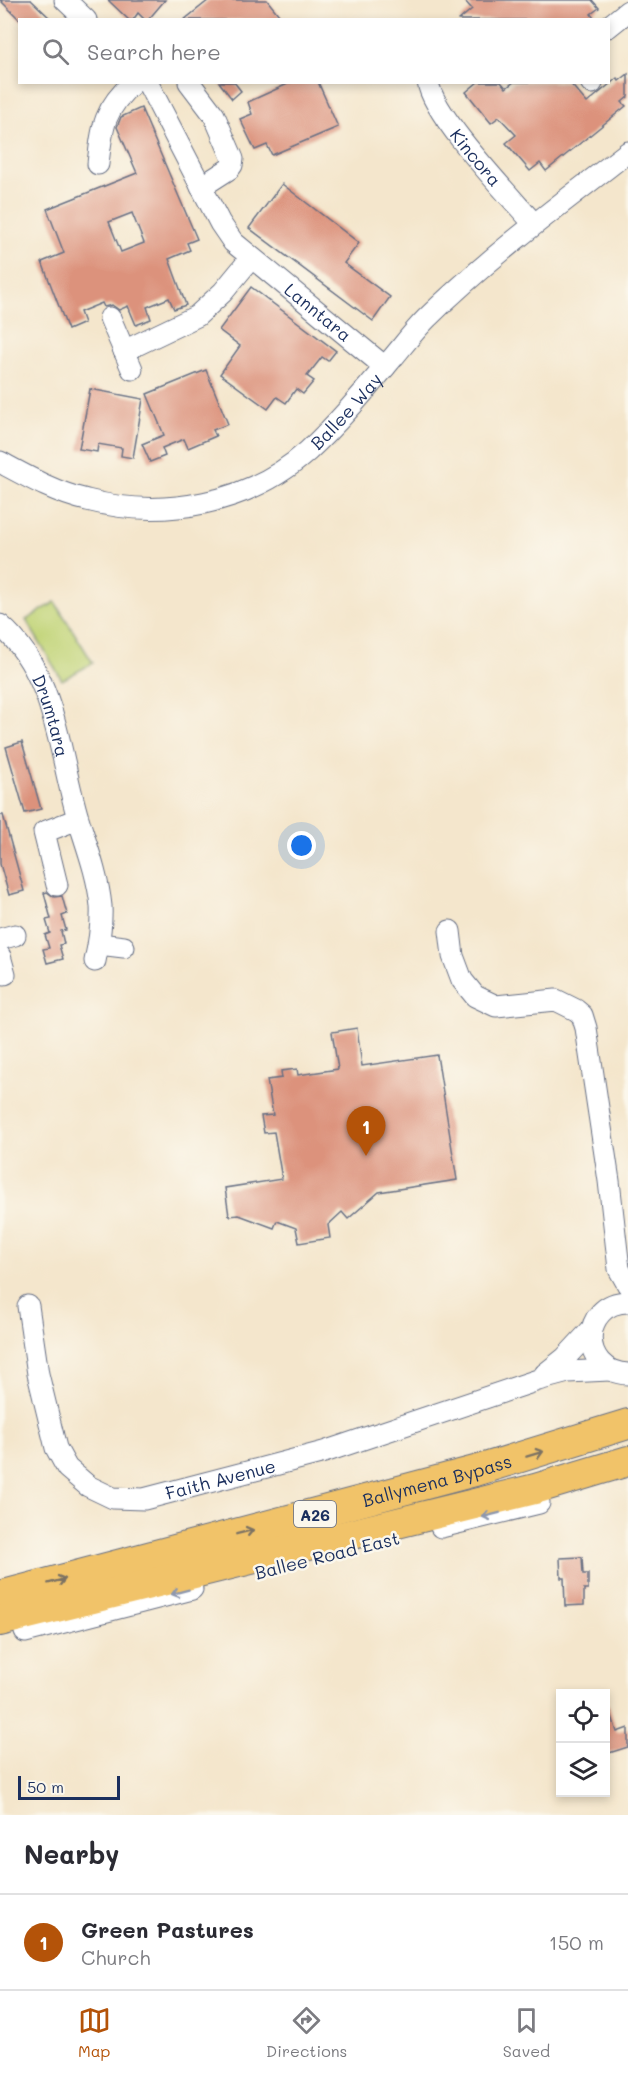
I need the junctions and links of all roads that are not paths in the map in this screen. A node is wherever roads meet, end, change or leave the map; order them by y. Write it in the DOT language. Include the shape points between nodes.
graph roads {
  1 [pos="65,0"];
  2 [pos="628,11"];
  3 [pos="84,18"];
  4 [pos="610,26"];
  5 [pos="132,84"];
  6 [pos="148,84"];
  7 [pos="191,84"];
  8 [pos="428,84"];
  9 [pos="628,152"];
  10 [pos="98,164"];
  11 [pos="201,187"];
  12 [pos="534,224"];
  13 [pos="251,258"];
  14 [pos="110,318"];
  15 [pos="386,367"];
  16 [pos="0,462"];
  17 [pos="0,625"];
  18 [pos="78,819"];
  19 [pos="57,885"];
  20 [pos="450,931"];
  21 [pos="124,947"];
  22 [pos="623,1277"];
  23 [pos="628,1302"];
  24 [pos="28,1306"];
  25 [pos="594,1323"];
  26 [pos="619,1372"];
  27 [pos="538,1380"];
  28 [pos="628,1424"];
  29 [pos="628,1461"];
  30 [pos="628,1475"];
  31 [pos="0,1596"];
  32 [pos="8,1629"];
  1 -- 3 [label="street"];
  2 -- 4 [label="street"];
  5 -- 10 [label="street" via="108,114"];
  6 -- 11 [label="street, Lanntara"];
  7 -- 11 [label="street" via="214,115 233,159 229,169"];
  8 -- 12 [label="street, Kincora" via="444,115"];
  9 -- 12 [label="street, Ballee Way"];
  11 -- 13 [label="street, Lanntara" via="227,235"];
  12 -- 15 [label="street, Ballee Way" via="424,321"];
  13 -- 14 [label="street" via="197,316 128,360"];
  13 -- 15 [label="street, Lanntara"];
  15 -- 16 [label="street, Ballee Way" via="321,438 277,476 204,503 155,509 101,503 51,488"];
  17 -- 18 [label="street, Drumtara" via="25,653 49,701"];
  18 -- 19 [label="street" via="44,832"];
  18 -- 21 [label="street, Drumtara" via="99,894 97,952"];
  20 -- 22 [label="street" via="453,956 462,980 475,996 496,1006 556,1000 582,1015"];
  22 -- 25 [label="street" via="613,1284"];
  23 -- 25 [label="street" via="612,1304"];
  24 -- 27 [label="street, Faith Avenue" via="38,1374 56,1448 67,1468 88,1486 113,1498 144,1499 315,1454"];
  25 -- 26 [label="street" via="593,1352 600,1362"];
  25 -- 27 [label="street, Faith Avenue" via="566,1358"];
  26 -- 27 [label="street, Faith Avenue" via="568,1372"];
  31 -- 28 [label="highway, Ballymena Bypass / A26, one-way" via="475,1472"];
  29 -- 32 [label="highway, Ballymena Bypass / A26"];
  30 -- 32 [label="street, Ballee Road East, one-way" via="496,1515"];
}
